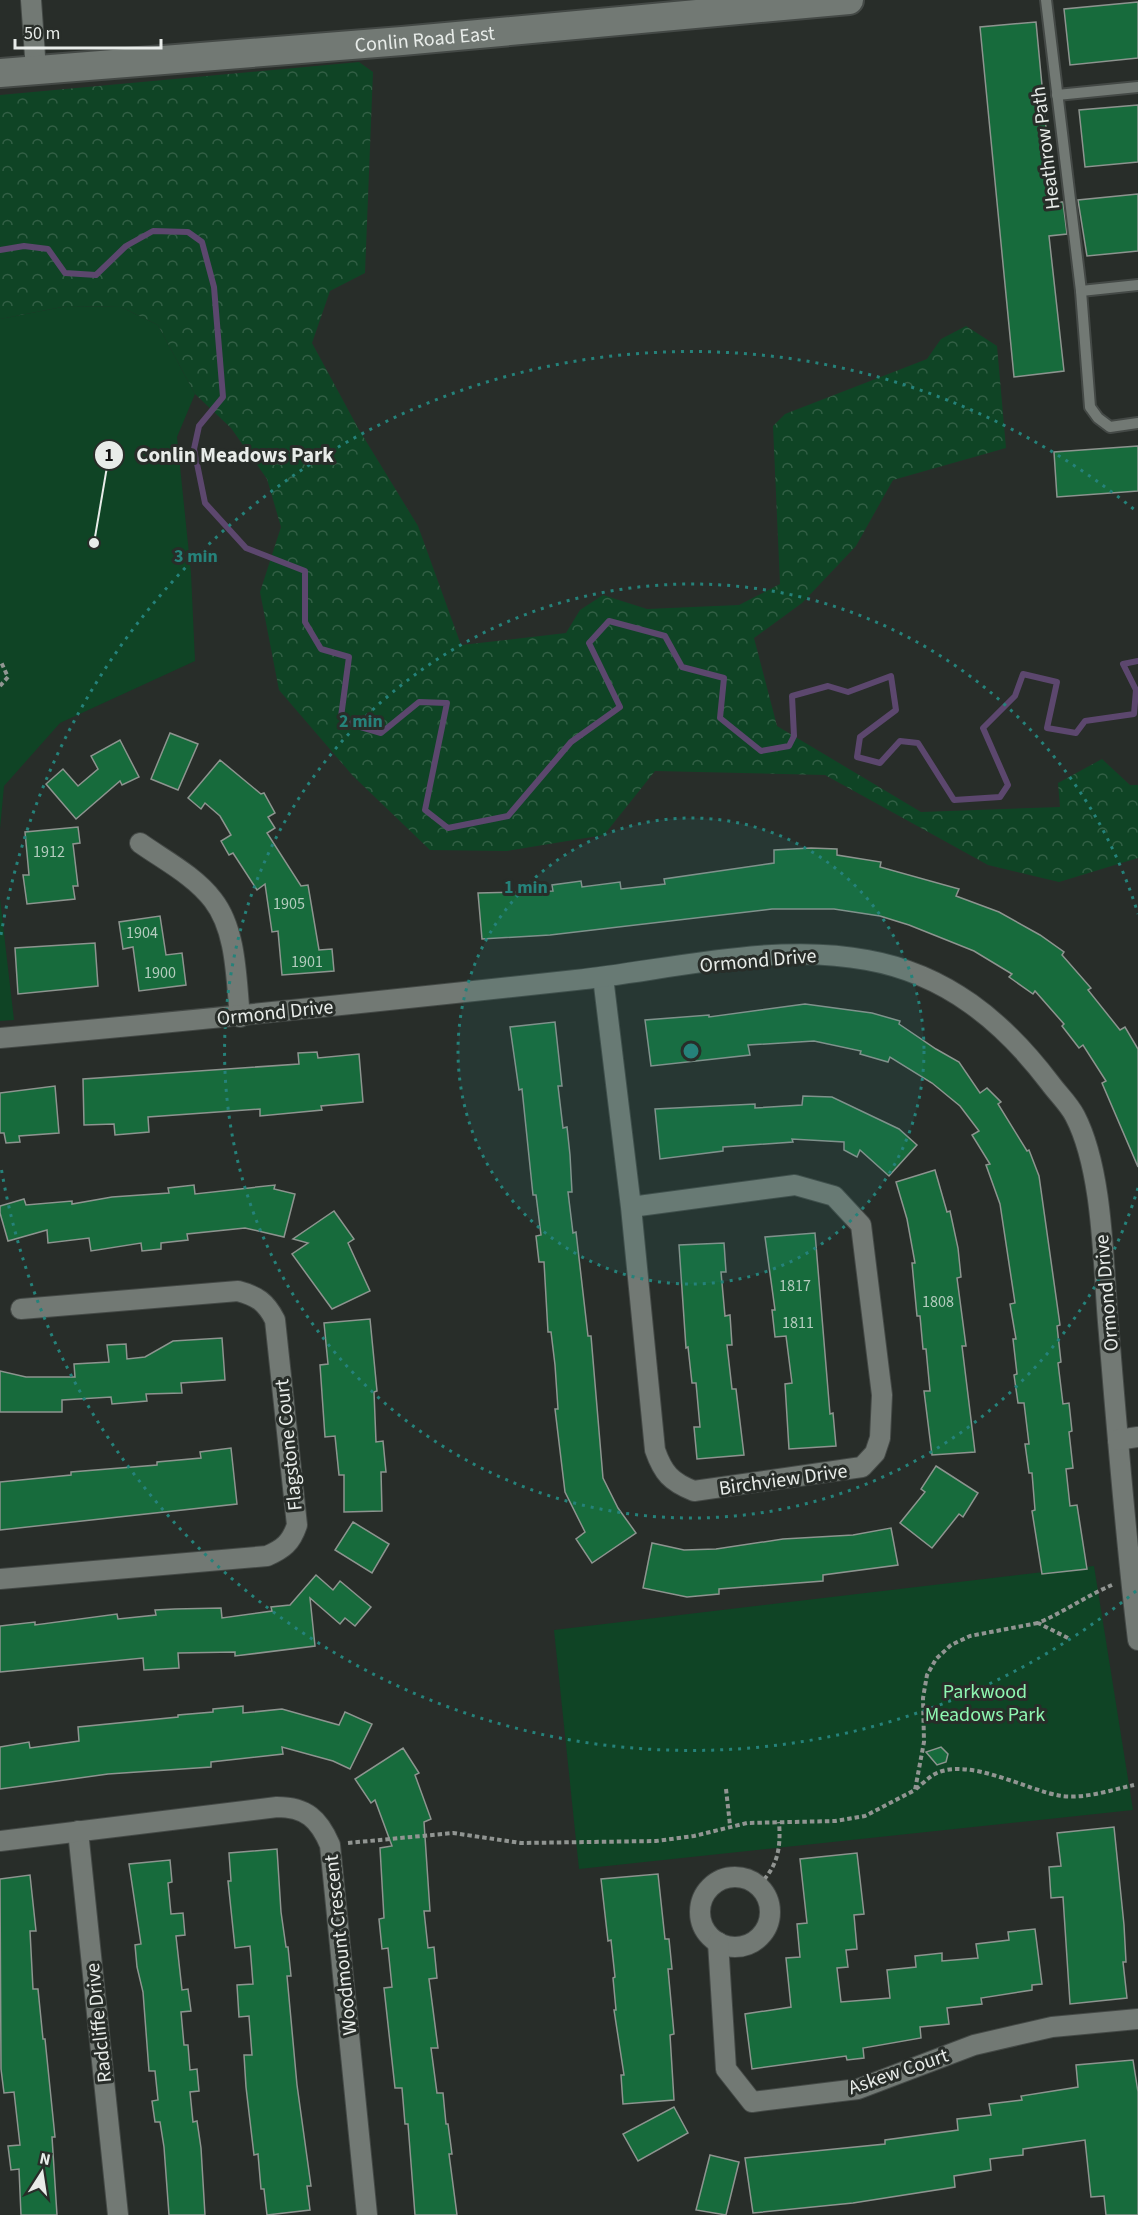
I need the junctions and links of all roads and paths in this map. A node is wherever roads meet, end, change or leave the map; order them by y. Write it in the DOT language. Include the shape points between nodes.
graph roads {
  1 [pos="31,0"];
  2 [pos="849,0"];
  3 [pos="1046,0"];
  4 [pos="36,70"];
  5 [pos="0,73"];
  6 [pos="1138,87"];
  7 [pos="1057,95"];
  8 [pos="1138,285"];
  9 [pos="1081,291"];
  10 [pos="1138,423"];
  11 [pos="1,662"];
  12 [pos="0,686"];
  13 [pos="140,843"];
  14 [pos="603,977"];
  15 [pos="240,1017"];
  16 [pos="0,1038"];
  17 [pos="631,1207"];
  18 [pos="21,1309"];
  19 [pos="1138,1437"];
  20 [pos="1118,1440"];
  21 [pos="0,1579"];
  22 [pos="1112,1585"];
  23 [pos="1038,1623"];
  24 [pos="1068,1638"];
  25 [pos="1138,1640"];
  26 [pos="1134,1785"];
  27 [pos="726,1789"];
  28 [pos="915,1790"];
  29 [pos="779,1822"];
  30 [pos="730,1825"];
  31 [pos="78,1831"];
  32 [pos="0,1841"];
  33 [pos="330,1845"];
  34 [pos="759,1885"];
  35 [pos="717,1942"];
  36 [pos="1138,2019"];
  37 [pos="118,2215"];
  38 [pos="367,2215"];
  1 -- 4 [label="street"];
  2 -- 4 [label="street, Conlin Road East"];
  3 -- 7 [label="lane, Heathrow Path"];
  4 -- 5 [label="street, Conlin Road East"];
  6 -- 7 [label="lane"];
  7 -- 9 [label="lane, Heathrow Path"];
  8 -- 9 [label="lane"];
  9 -- 10 [label="lane, Heathrow Path" via="1090,407 1110,427"];
  11 -- 12 [label="path" via="8,677"];
  13 -- 15 [label="street" via="198,884 223,915 235,965"];
  14 -- 15 [label="street, Ormond Drive"];
  14 -- 17 [label="street, Birchview Drive"];
  14 -- 20 [label="street, Ormond Drive" via="777,955 867,960 903,968 967,999 1008,1032 1075,1116 1090,1160 1100,1223"];
  15 -- 16 [label="street, Ormond Drive"];
  17 -- 17 [label="street, Birchview Drive" via="655,1450 662,1471 676,1484 694,1491 862,1467 875,1453 880,1438 882,1395 861,1225 834,1196 795,1185"];
  18 -- 21 [label="street, Flagstone Court" via="238,1291 254,1295 267,1305 275,1320 297,1526 293,1539 283,1549 267,1556"];
  19 -- 20 [label="street"];
  20 -- 25 [label="street, Ormond Drive"];
  22 -- 23 [label="path"];
  23 -- 24 [label="path"];
  23 -- 28 [label="path" via="970,1636 951,1645 936,1659 927,1675 923,1698 924,1742"];
  26 -- 28 [label="path" via="1083,1796 1063,1796 991,1773 960,1769 935,1774"];
  27 -- 30 [label="path"];
  28 -- 29 [label="path" via="865,1816"];
  29 -- 30 [label="path"];
  29 -- 34 [label="path" via="778,1858"];
  30 -- 33 [label="path" via="694,1836 656,1841 521,1843 453,1833"];
  31 -- 32 [label="street, Woodmount Crescent"];
  31 -- 33 [label="street, Woodmount Crescent" via="278,1806 310,1814 321,1825"];
  31 -- 37 [label="street, Radcliffe Drive"];
  33 -- 38 [label="street, Woodmount Crescent"];
  34 -- 35 [label="street" via="770,1905 767,1928 760,1937 740,1947"];
  34 -- 35 [label="street, Askew Court" via="737,1876 706,1891 700,1914 709,1935"];
  35 -- 36 [label="street, Askew Court" via="726,2069 752,2102 858,2089 974,2045 1052,2027"];
}
